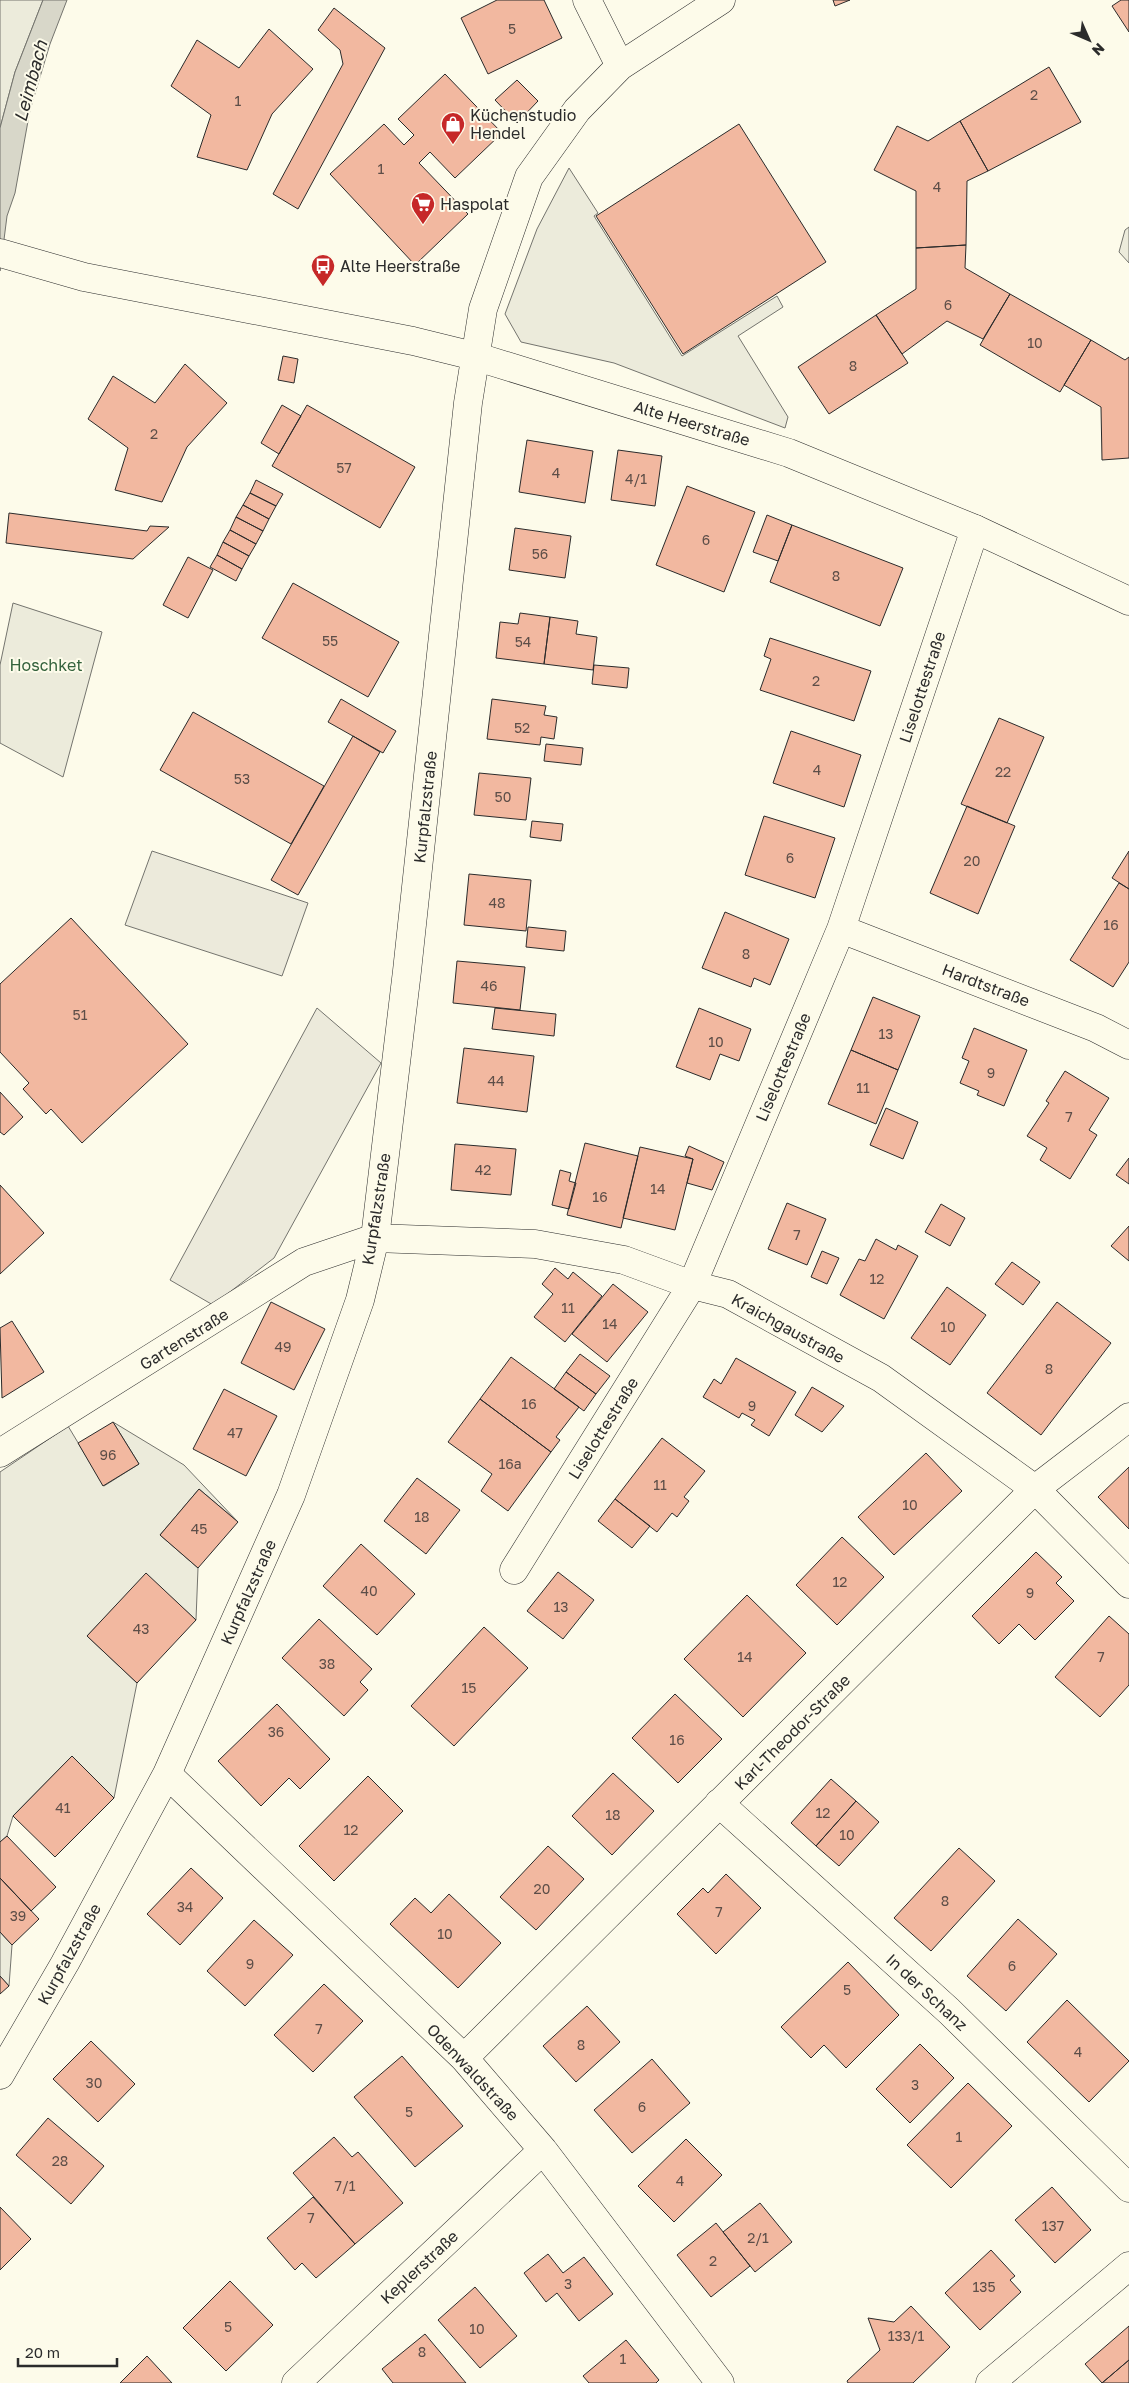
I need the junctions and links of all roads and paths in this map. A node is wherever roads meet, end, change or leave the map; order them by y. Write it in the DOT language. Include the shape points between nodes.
graph roads {
  1 [pos="588,0"];
  2 [pos="721,0"];
  3 [pos="620,66"];
  4 [pos="10,257"];
  5 [pos="474,356"];
  6 [pos="975,529"];
  7 [pos="1129,601"];
  8 [pos="841,929"];
  9 [pos="1129,1045"];
  10 [pos="375,1238"];
  11 [pos="692,1285"];
  12 [pos="1129,1417"];
  13 [pos="0,1453"];
  14 [pos="1036,1489"];
  15 [pos="514,1570"];
  16 [pos="1129,1584"];
  17 [pos="167,1774"];
  18 [pos="719,1803"];
  19 [pos="464,2058"];
  20 [pos="0,2075"];
  21 [pos="543,2150"];
  22 [pos="1129,2188"];
  23 [pos="1129,2266"];
  24 [pos="296,2383"];
  25 [pos="720,2383"];
  26 [pos="990,2383"];
  1 -- 3 [label="street"];
  2 -- 3 [label="street, Kurpfalzstraße"];
  3 -- 5 [label="street, Kurpfalzstraße" via="577,110 529,177 483,309"];
  4 -- 5 [label="street, Alte Heerstraße" via="84,277 413,341"];
  5 -- 6 [label="street, Alte Heerstraße" via="789,453"];
  5 -- 10 [label="street, Kurpfalzstraße"];
  6 -- 7 [label="street, Alte Heerstraße"];
  6 -- 8 [label="street, Liselottestraße"];
  8 -- 9 [label="street, Hardtstraße" via="1096,1028"];
  8 -- 11 [label="street, Liselottestraße"];
  10 -- 11 [label="street, Kraichgaustraße" via="535,1244 624,1260"];
  10 -- 13 [label="street, Gartenstraße" via="304,1262"];
  10 -- 17 [label="street, Kurpfalzstraße" via="360,1300 291,1495"];
  11 -- 14 [label="street, Kraichgaustraße" via="728,1294 881,1378"];
  11 -- 15 [label="street, Liselottestraße"];
  12 -- 14 [label="street, Karl-Theodor-Straße"];
  14 -- 16 [label="street, Kraichgaustraße"];
  14 -- 18 [label="street, Karl-Theodor-Straße"];
  17 -- 19 [label="street, Odenwaldstraße"];
  17 -- 20 [label="street, Kurpfalzstraße" via="65,1963"];
  18 -- 19 [label="street, Karl-Theodor-Straße"];
  18 -- 22 [label="street, In der Schanz" via="949,2011"];
  19 -- 21 [label="street, Odenwaldstraße"];
  21 -- 24 [label="street, Keplerstraße"];
  21 -- 25 [label="street, Odenwaldstraße"];
  23 -- 26 [label="street"];
}
